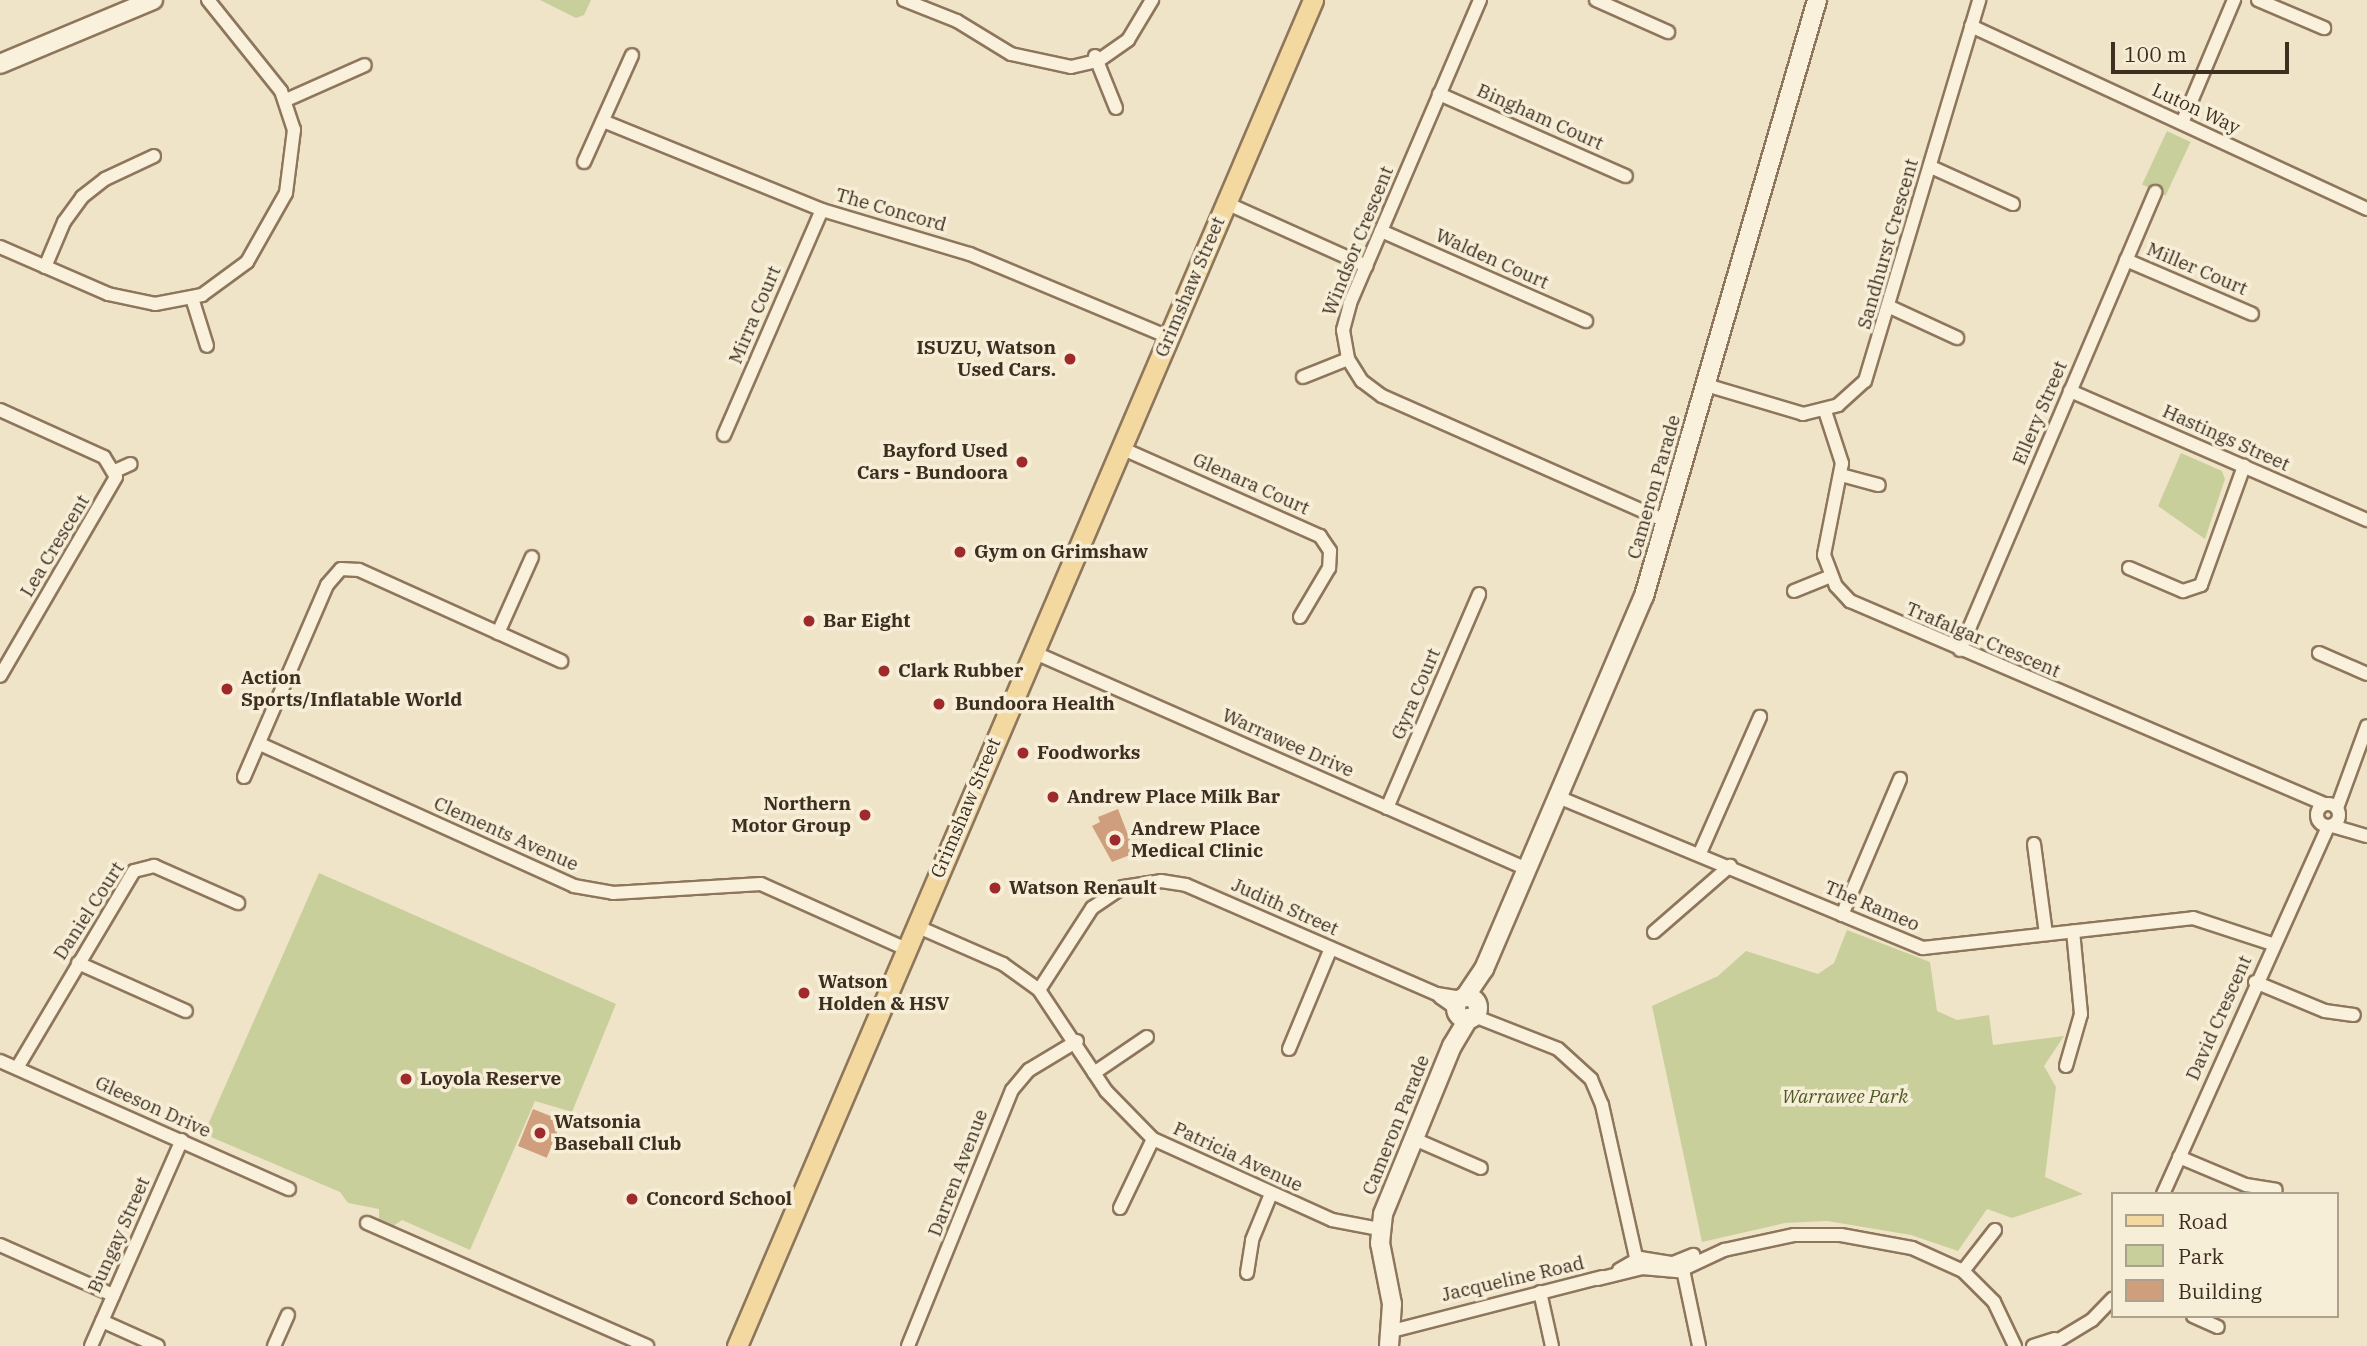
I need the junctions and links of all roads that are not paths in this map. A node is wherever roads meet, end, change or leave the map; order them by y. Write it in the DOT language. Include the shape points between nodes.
graph roads {
  1 [pos="153,0"];
  2 [pos="208,0"];
  3 [pos="904,0"];
  4 [pos="1151,0"];
  5 [pos="1313,0"];
  6 [pos="1480,0"];
  7 [pos="1596,0"];
  8 [pos="1817,0"];
  9 [pos="1979,0"];
  10 [pos="2234,0"];
  11 [pos="2258,0"];
  12 [pos="134,5"];
  13 [pos="1971,26"];
  14 [pos="2324,28"];
  15 [pos="1668,32"];
  16 [pos="632,55"];
  17 [pos="1096,58"];
  18 [pos="0,64"];
  19 [pos="365,65"];
  20 [pos="1439,94"];
  21 [pos="286,100"];
  22 [pos="1116,107"];
  23 [pos="603,121"];
  24 [pos="2182,123"];
  25 [pos="154,156"];
  26 [pos="584,162"];
  27 [pos="1931,167"];
  28 [pos="1626,176"];
  29 [pos="2155,192"];
  30 [pos="1226,204"];
  31 [pos="2013,204"];
  32 [pos="2367,209"];
  33 [pos="822,210"];
  34 [pos="1381,231"];
  35 [pos="0,247"];
  36 [pos="2126,260"];
  37 [pos="1366,266"];
  38 [pos="44,267"];
  39 [pos="192,298"];
  40 [pos="1890,307"];
  41 [pos="2252,314"];
  42 [pos="1586,321"];
  43 [pos="1168,337"];
  44 [pos="1957,338"];
  45 [pos="207,346"];
  46 [pos="1348,359"];
  47 [pos="1303,377"];
  48 [pos="1705,389"];
  49 [pos="2070,391"];
  50 [pos="0,411"];
  51 [pos="1825,411"];
  52 [pos="724,435"];
  53 [pos="1121,448"];
  54 [pos="131,464"];
  55 [pos="2244,466"];
  56 [pos="115,471"];
  57 [pos="1841,475"];
  58 [pos="1879,485"];
  59 [pos="2367,520"];
  60 [pos="1666,521"];
  61 [pos="531,557"];
  62 [pos="2129,568"];
  63 [pos="1831,576"];
  64 [pos="1794,591"];
  65 [pos="1479,594"];
  66 [pos="1300,617"];
  67 [pos="498,633"];
  68 [pos="1960,650"];
  69 [pos="1033,652"];
  70 [pos="2319,653"];
  71 [pos="561,661"];
  72 [pos="2367,674"];
  73 [pos="0,676"];
  74 [pos="1760,717"];
  75 [pos="2367,726"];
  76 [pos="260,744"];
  77 [pos="244,777"];
  78 [pos="1900,779"];
  79 [pos="1560,793"];
  80 [pos="1387,808"];
  81 [pos="2328,815"];
  82 [pos="2367,836"];
  83 [pos="2034,844"];
  84 [pos="1700,853"];
  85 [pos="1730,866"];
  86 [pos="1527,869"];
  87 [pos="238,903"];
  88 [pos="1842,915"];
  89 [pos="916,926"];
  90 [pos="2073,931"];
  91 [pos="1654,932"];
  92 [pos="2046,934"];
  93 [pos="2270,947"];
  94 [pos="1331,948"];
  95 [pos="906,949"];
  96 [pos="78,963"];
  97 [pos="2255,982"];
  98 [pos="1040,990"];
  99 [pos="1467,1008"];
  100 [pos="186,1011"];
  101 [pos="2354,1016"];
  102 [pos="1147,1037"];
  103 [pos="1077,1041"];
  104 [pos="1289,1049"];
  105 [pos="0,1061"];
  106 [pos="2066,1066"];
  107 [pos="16,1068"];
  108 [pos="1094,1073"];
  109 [pos="1412,1138"];
  110 [pos="1153,1139"];
  111 [pos="182,1140"];
  112 [pos="2179,1157"];
  113 [pos="1481,1168"];
  114 [pos="289,1189"];
  115 [pos="2276,1190"];
  116 [pos="2164,1192"];
  117 [pos="1271,1194"];
  118 [pos="1120,1208"];
  119 [pos="368,1223"];
  120 [pos="1380,1229"];
  121 [pos="1995,1230"];
  122 [pos="0,1245"];
  123 [pos="1638,1262"];
  124 [pos="1682,1267"];
  125 [pos="1963,1271"];
  126 [pos="1247,1273"];
  127 [pos="1541,1292"];
  128 [pos="113,1295"];
  129 [pos="2112,1299"];
  130 [pos="288,1315"];
  131 [pos="2198,1318"];
  132 [pos="102,1321"];
  133 [pos="2218,1327"];
  134 [pos="1391,1331"];
  135 [pos="2069,1334"];
  136 [pos="91,1346"];
  137 [pos="158,1346"];
  138 [pos="274,1346"];
  139 [pos="647,1346"];
  140 [pos="737,1346"];
  141 [pos="908,1346"];
  142 [pos="1552,1346"];
  143 [pos="1699,1346"];
  144 [pos="2015,1346"];
  145 [pos="2033,1346"];
  146 [pos="2049,1346"];
  1 -- 12 [label="street"];
  2 -- 21 [label="street"];
  3 -- 17 [label="street" via="1042,58"];
  4 -- 17 [label="street" via="1128,40"];
  5 -- 30 [label="main road, Grimshaw Street"];
  6 -- 20 [label="street, Windsor Crescent"];
  7 -- 15 [label="street"];
  8 -- 48 [label="street, Cameron Parade"];
  9 -- 13 [label="street, Sandhurst Crescent"];
  10 -- 24 [label="street"];
  11 -- 14 [label="street"];
  12 -- 18 [label="street"];
  13 -- 24 [label="street, Luton Way"];
  13 -- 27 [label="street, Sandhurst Crescent"];
  16 -- 23 [label="street"];
  17 -- 22 [label="street"];
  19 -- 21 [label="street"];
  20 -- 28 [label="street, Bingham Court"];
  20 -- 34 [label="street, Windsor Crescent"];
  21 -- 39 [label="street" via="295,148 281,206 247,262 223,283"];
  23 -- 26 [label="street"];
  23 -- 33 [label="street, The Concord"];
  24 -- 32 [label="street, Luton Way"];
  25 -- 38 [label="street" via="105,179 82,198 64,222"];
  27 -- 31 [label="street"];
  27 -- 40 [label="street, Sandhurst Crescent"];
  29 -- 36 [label="street, Ellery Street"];
  30 -- 37 [label="street"];
  30 -- 43 [label="main road, Grimshaw Street"];
  33 -- 43 [label="street, The Concord" via="971,254"];
  33 -- 52 [label="street, Mirra Court"];
  34 -- 37 [label="street, Windsor Crescent"];
  34 -- 42 [label="street, Walden Court"];
  35 -- 38 [label="street"];
  36 -- 41 [label="street, Miller Court"];
  36 -- 49 [label="street, Ellery Street"];
  37 -- 46 [label="street, Windsor Crescent" via="1346,316"];
  38 -- 39 [label="street" via="137,303"];
  39 -- 45 [label="street"];
  40 -- 44 [label="street"];
  40 -- 51 [label="street, Sandhurst Crescent" via="1870,373 1849,398"];
  43 -- 53 [label="main road, Grimshaw Street"];
  46 -- 47 [label="street"];
  46 -- 60 [label="street" via="1362,381 1382,396"];
  48 -- 51 [label="street" via="1792,413"];
  48 -- 60 [label="street, Cameron Parade"];
  49 -- 55 [label="street, Hastings Street"];
  49 -- 68 [label="street, Ellery Street"];
  50 -- 56 [label="street" via="104,457"];
  51 -- 57 [label="street" via="1840,455"];
  53 -- 66 [label="street, Glenara Court" via="1321,537 1330,551 1329,568"];
  53 -- 69 [label="main road, Grimshaw Street"];
  54 -- 56 [label="street"];
  55 -- 59 [label="street, Hastings Street"];
  55 -- 62 [label="street" via="2201,585 2183,591"];
  56 -- 73 [label="street, Lea Crescent" via="112,489"];
  57 -- 58 [label="street"];
  57 -- 63 [label="street" via="1824,544"];
  60 -- 79 [label="street, Cameron Parade" via="1644,596"];
  61 -- 67 [label="street"];
  63 -- 64 [label="street"];
  63 -- 68 [label="street, Trafalgar Crescent" via="1859,607"];
  65 -- 80 [label="street, Gyra Court"];
  67 -- 71 [label="street"];
  67 -- 76 [label="street" via="359,570 341,569 327,586"];
  68 -- 81 [label="street, Trafalgar Crescent" via="2288,793"];
  69 -- 80 [label="street, Warrawee Drive"];
  69 -- 89 [label="main road, Grimshaw Street"];
  70 -- 72 [label="street"];
  74 -- 84 [label="street"];
  75 -- 81 [label="street, David Crescent"];
  76 -- 77 [label="street"];
  76 -- 95 [label="street, Clements Avenue" via="573,886 613,893 761,884"];
  78 -- 88 [label="street"];
  79 -- 84 [label="street, The Rameo"];
  79 -- 86 [label="street, Cameron Parade"];
  80 -- 86 [label="street, Warrawee Drive"];
  81 -- 82 [label="street, Trafalgar Crescent"];
  81 -- 93 [label="street, David Crescent"];
  83 -- 92 [label="street"];
  84 -- 85 [label="street, The Rameo"];
  85 -- 88 [label="street, The Rameo"];
  85 -- 91 [label="street"];
  86 -- 99 [label="street, Cameron Parade"];
  87 -- 96 [label="street, Daniel Court" via="154,866 141,866 129,877"];
  88 -- 92 [label="street, The Rameo" via="1929,949"];
  89 -- 95 [label="main road, Grimshaw Street"];
  89 -- 98 [label="street, Patricia Avenue" via="1003,964"];
  90 -- 92 [label="street, The Rameo"];
  90 -- 93 [label="street, The Rameo" via="2193,918"];
  90 -- 106 [label="street" via="2081,1014"];
  93 -- 97 [label="street, David Crescent"];
  94 -- 98 [label="street, Judith Street" via="1186,885 1146,881 1111,893 1092,908"];
  94 -- 99 [label="street, Judith Street"];
  94 -- 104 [label="street"];
  95 -- 140 [label="main road, Grimshaw Street"];
  96 -- 100 [label="street"];
  96 -- 107 [label="street, Daniel Court"];
  97 -- 101 [label="street" via="2325,1011"];
  97 -- 112 [label="street, David Crescent"];
  98 -- 103 [label="street, Patricia Avenue"];
  99 -- 109 [label="street, Cameron Parade"];
  99 -- 123 [label="street, Judith Street" via="1558,1049 1591,1079 1602,1105"];
  102 -- 108 [label="street"];
  103 -- 108 [label="street, Patricia Avenue"];
  103 -- 141 [label="street, Darren Avenue" via="1029,1070 1012,1090"];
  105 -- 107 [label="street, Gleeson Drive"];
  107 -- 111 [label="street, Gleeson Drive"];
  108 -- 110 [label="street, Patricia Avenue" via="1121,1109"];
  109 -- 113 [label="street"];
  109 -- 120 [label="street, Cameron Parade"];
  110 -- 117 [label="street, Patricia Avenue"];
  110 -- 118 [label="street"];
  111 -- 114 [label="street, Gleeson Drive"];
  111 -- 128 [label="street, Bungay Street"];
  112 -- 115 [label="street" via="2246,1185"];
  112 -- 116 [label="street, David Crescent"];
  117 -- 120 [label="street, Patricia Avenue" via="1343,1224"];
  117 -- 126 [label="street" via="1252,1240"];
  119 -- 139 [label="street"];
  120 -- 134 [label="street, Cameron Parade"];
  121 -- 125 [label="street"];
  122 -- 128 [label="street"];
  123 -- 124 [label="street"];
  123 -- 127 [label="street, Jacqueline Road" via="1598,1279"];
  124 -- 125 [label="street" via="1700,1252 1825,1233 1912,1248"];
  124 -- 143 [label="street"];
  125 -- 144 [label="street" via="1993,1302"];
  127 -- 134 [label="street, Jacqueline Road"];
  127 -- 142 [label="street"];
  128 -- 132 [label="street, Bungay Street"];
  129 -- 135 [label="street"];
  130 -- 138 [label="street"];
  131 -- 133 [label="street"];
  132 -- 136 [label="street, Bungay Street"];
  132 -- 137 [label="street"];
  135 -- 145 [label="street"];
  135 -- 146 [label="street"];
}
